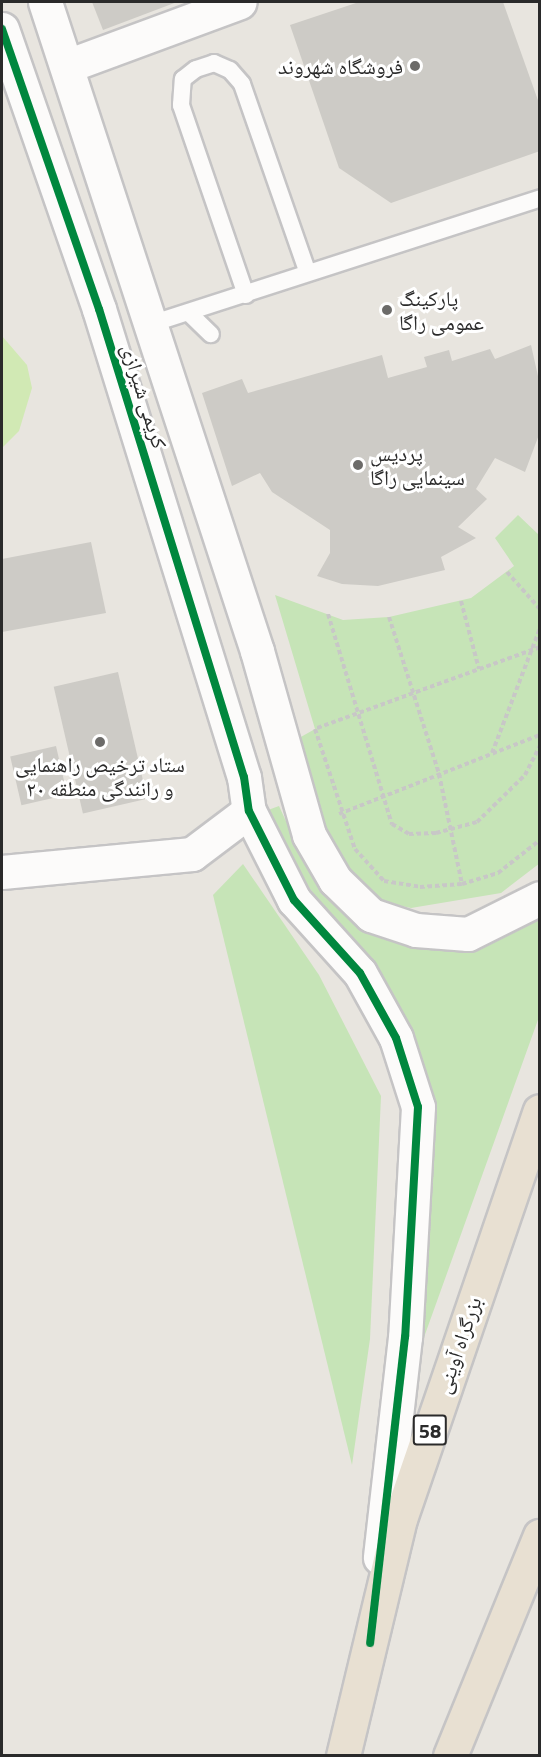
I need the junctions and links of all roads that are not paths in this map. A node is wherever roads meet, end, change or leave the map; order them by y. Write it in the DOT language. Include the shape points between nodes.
graph roads {
  1 [pos="45,2"];
  2 [pos="240,2"];
  3 [pos="2,29"];
  4 [pos="67,66"];
  5 [pos="540,198"];
  6 [pos="307,271"];
  7 [pos="246,295"];
  8 [pos="190,314"];
  9 [pos="151,324"];
  10 [pos="211,334"];
  11 [pos="289,765"];
  12 [pos="244,777"];
  13 [pos="249,811"];
  14 [pos="2,872"];
  15 [pos="540,898"];
  16 [pos="540,1111"];
  17 [pos="540,1536"];
  18 [pos="370,1642"];
  19 [pos="343,1755"];
  20 [pos="450,1755"];
  1 -- 4 [label="street, کریمی شیرازی"];
  2 -- 4 [label="street"];
  3 -- 12 [label="street, کریمی شیرازی" via="99,309"];
  4 -- 9 [label="street, کریمی شیرازی"];
  5 -- 6 [label="lane"];
  6 -- 7 [label="lane"];
  6 -- 7 [label="lane" via="242,84 230,70 214,63 196,69 183,79 181,105"];
  7 -- 8 [label="lane"];
  8 -- 9 [label="lane"];
  8 -- 10 [label="lane"];
  9 -- 11 [label="street, کریمی شیرازی"];
  11 -- 12 [label="street"];
  11 -- 15 [label="street, کریمی شیرازی" via="309,835 335,880 371,915 416,930 468,934"];
  12 -- 13 [label="street, کریمی شیرازی"];
  13 -- 14 [label="street" via="192,854"];
  13 -- 18 [label="street, کریمی شیرازی" via="294,900 360,973 396,1038 418,1107 405,1337"];
  16 -- 18 [label="highway, بزرگراه آوینی / 58" via="400,1519"];
  17 -- 20 [label="highway"];
  18 -- 19 [label="highway, بزرگراه آوینی / 58"];
}
